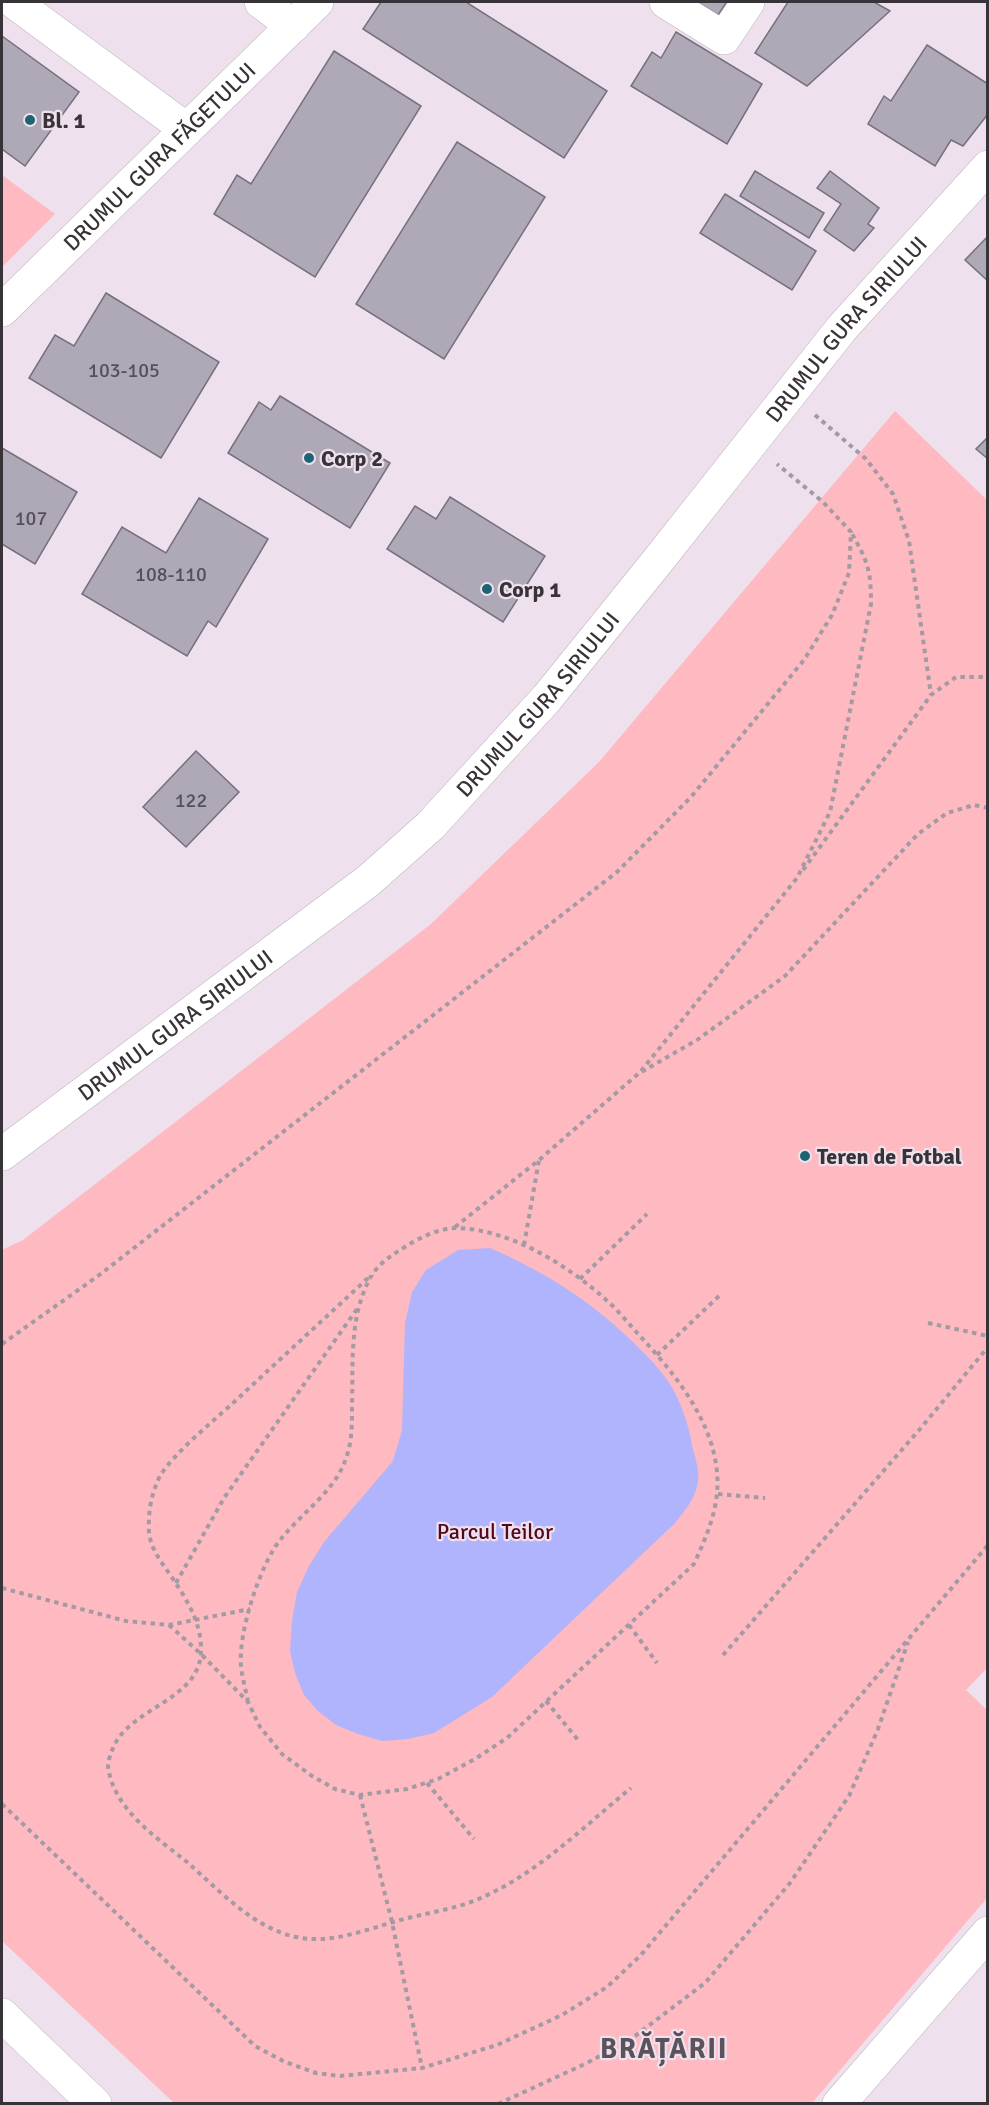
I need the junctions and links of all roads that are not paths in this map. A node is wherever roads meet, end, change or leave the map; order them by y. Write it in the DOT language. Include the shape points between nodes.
graph roads {
  1 [pos="14,2"];
  2 [pos="261,2"];
  3 [pos="317,2"];
  4 [pos="666,2"];
  5 [pos="748,2"];
  6 [pos="293,26"];
  7 [pos="186,129"];
  8 [pos="987,167"];
  9 [pos="2,310"];
  10 [pos="2,1154"];
  11 [pos="987,1933"];
  12 [pos="2,2014"];
  13 [pos="95,2103"];
  14 [pos="839,2103"];
  1 -- 7 [label="street"];
  2 -- 6 [label="street"];
  3 -- 6 [label="street, DRUMUL GURA FĂGETULUI"];
  4 -- 5 [label="street" via="724,38"];
  6 -- 7 [label="street, DRUMUL GURA FĂGETULUI"];
  7 -- 9 [label="street, DRUMUL GURA FĂGETULUI"];
  8 -- 10 [label="street, DRUMUL GURA SIRIULUI" via="842,328 547,698 430,826 368,881"];
  11 -- 14 [label="street"];
  12 -- 13 [label="street"];
}
